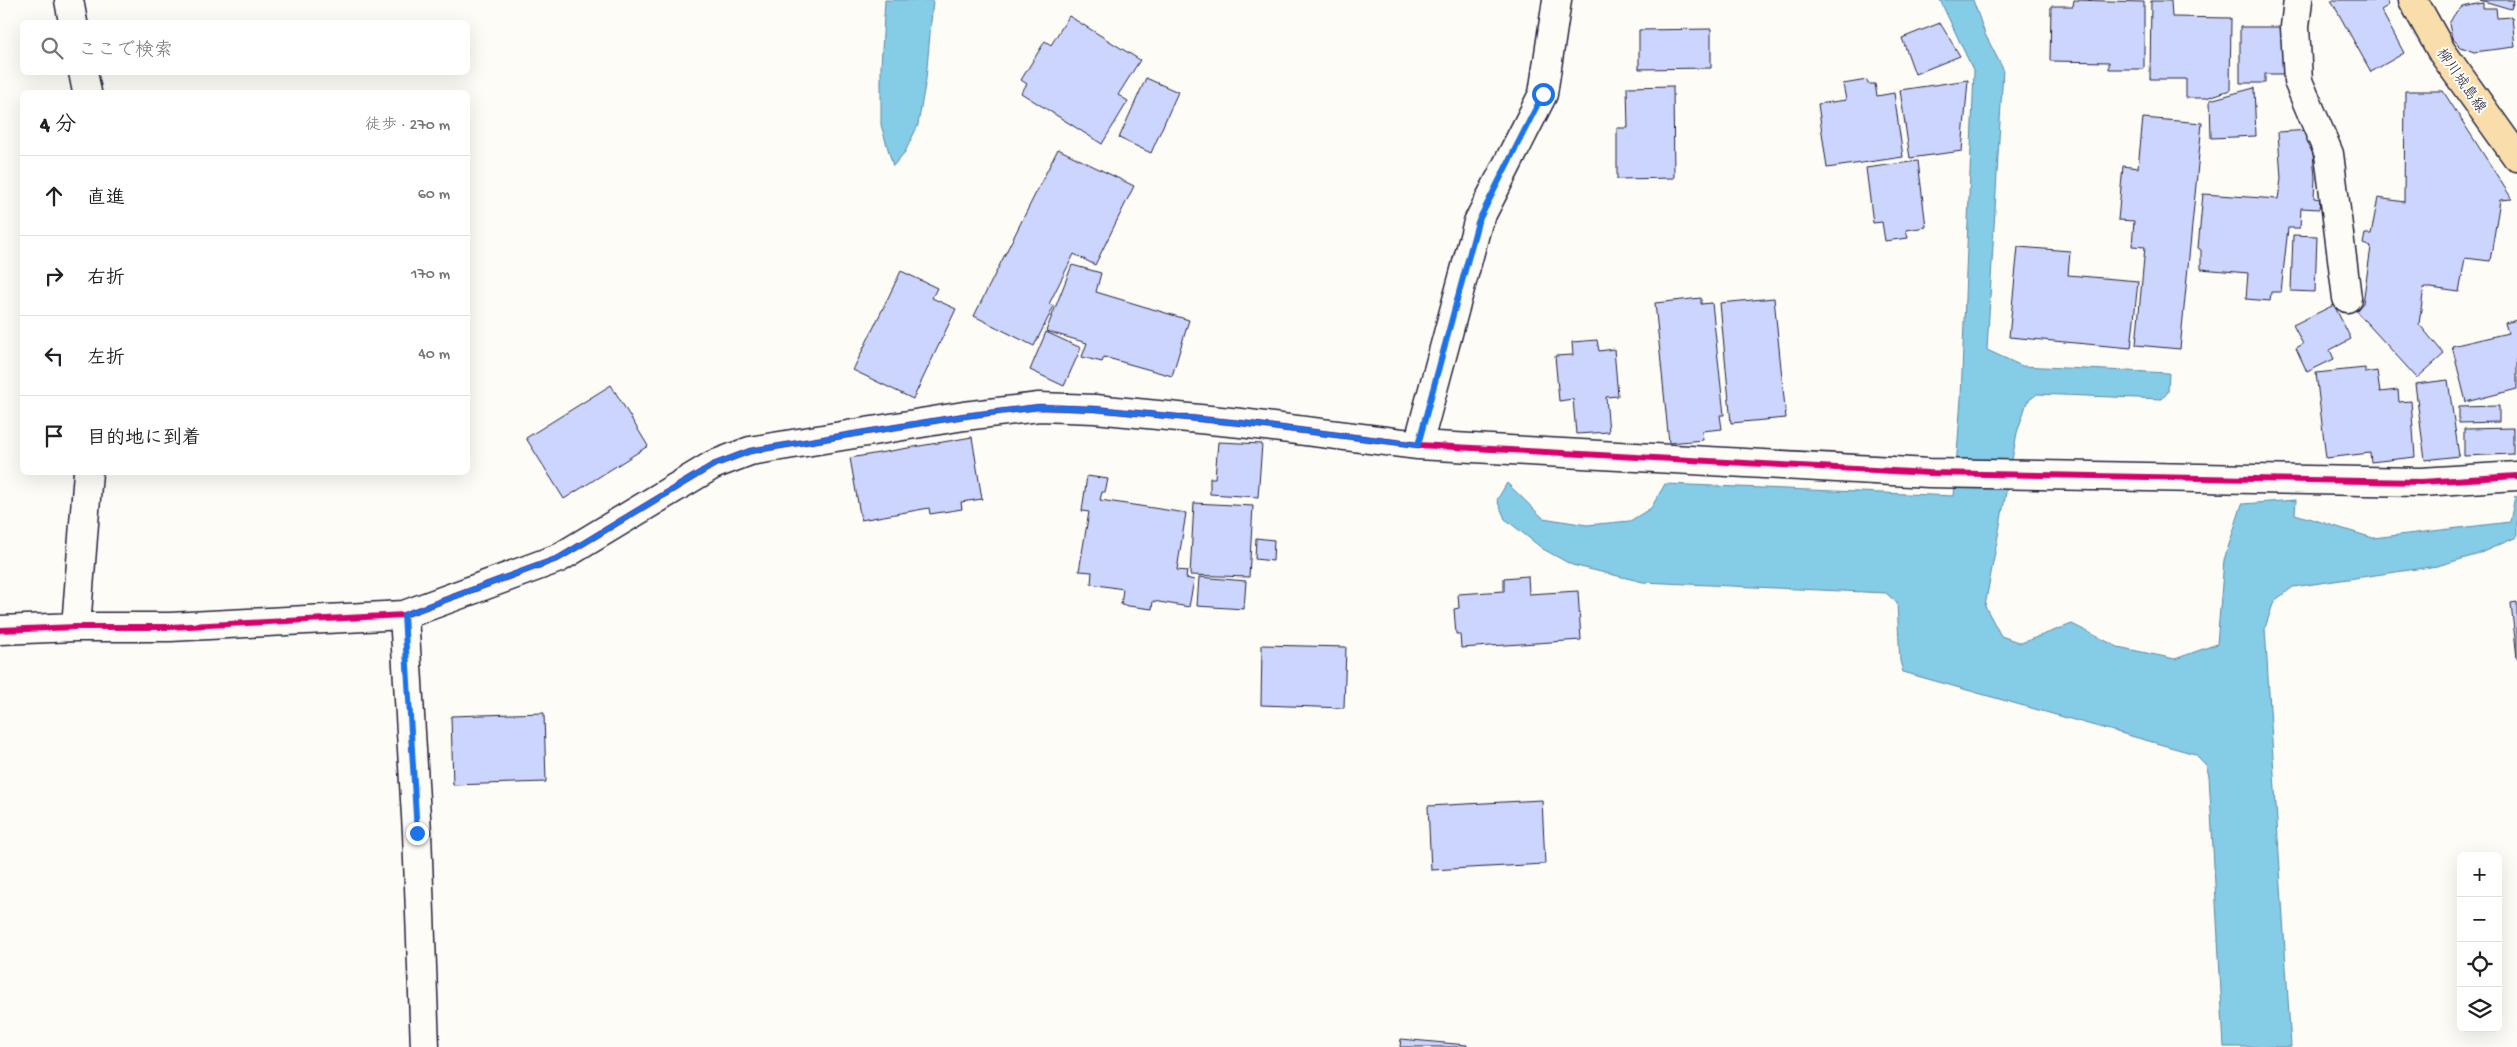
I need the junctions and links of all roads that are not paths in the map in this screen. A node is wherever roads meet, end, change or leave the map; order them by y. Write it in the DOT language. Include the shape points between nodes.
graph roads {
  1 [pos="68,0"];
  2 [pos="1556,0"];
  3 [pos="2298,0"];
  4 [pos="2413,0"];
  5 [pos="73,20"];
  6 [pos="84,75"];
  7 [pos="87,90"];
  8 [pos="2517,157"];
  9 [pos="2347,298"];
  10 [pos="1418,445"];
  11 [pos="88,475"];
  12 [pos="2517,476"];
  13 [pos="404,615"];
  14 [pos="76,627"];
  15 [pos="0,630"];
  16 [pos="425,1047"];
  1 -- 5 [label="street"];
  2 -- 10 [label="street" via="1543,94 1478,222"];
  3 -- 9 [label="street" via="2295,27 2298,81 2329,154"];
  4 -- 8 [label="main road, 柳川城島線" via="2442,52"];
  6 -- 7 [label="street"];
  10 -- 12 [label="street" via="1930,473 2421,482"];
  10 -- 13 [label="street" via="1241,423 1039,407 750,451 713,465 559,558"];
  11 -- 14 [label="street"];
  13 -- 14 [label="street" via="170,627"];
  13 -- 16 [label="street"];
  14 -- 15 [label="street"];
}
